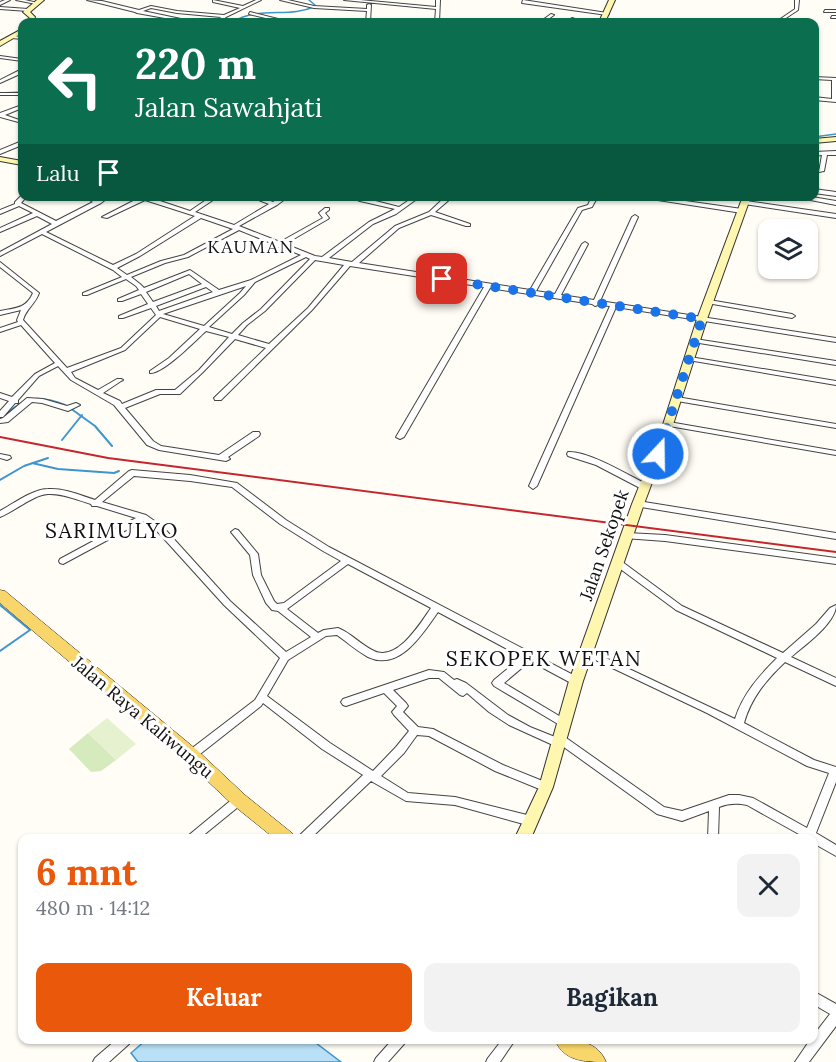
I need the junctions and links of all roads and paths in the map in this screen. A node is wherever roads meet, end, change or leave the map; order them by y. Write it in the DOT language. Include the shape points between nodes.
graph roads {
  1 [pos="8,0"];
  2 [pos="18,0"];
  3 [pos="89,0"];
  4 [pos="260,0"];
  5 [pos="282,0"];
  6 [pos="346,0"];
  7 [pos="438,0"];
  8 [pos="525,0"];
  9 [pos="547,0"];
  10 [pos="612,0"];
  11 [pos="628,0"];
  12 [pos="634,0"];
  13 [pos="797,0"];
  14 [pos="39,1"];
  15 [pos="214,1"];
  16 [pos="371,1"];
  17 [pos="0,6"];
  18 [pos="243,7"];
  19 [pos="540,7"];
  20 [pos="436,8"];
  21 [pos="28,10"];
  22 [pos="367,10"];
  23 [pos="825,11"];
  24 [pos="836,11"];
  25 [pos="137,12"];
  26 [pos="250,13"];
  27 [pos="608,14"];
  28 [pos="552,15"];
  29 [pos="225,16"];
  30 [pos="33,18"];
  31 [pos="171,18"];
  32 [pos="223,18"];
  33 [pos="269,18"];
  34 [pos="368,18"];
  35 [pos="437,18"];
  36 [pos="548,18"];
  37 [pos="605,18"];
  38 [pos="784,18"];
  39 [pos="18,34"];
  40 [pos="0,38"];
  41 [pos="11,38"];
  42 [pos="18,38"];
  43 [pos="0,44"];
  44 [pos="0,57"];
  45 [pos="18,59"];
  46 [pos="18,73"];
  47 [pos="0,75"];
  48 [pos="11,76"];
  49 [pos="18,77"];
  50 [pos="819,78"];
  51 [pos="835,79"];
  52 [pos="0,82"];
  53 [pos="0,94"];
  54 [pos="18,94"];
  55 [pos="819,98"];
  56 [pos="835,100"];
  57 [pos="18,107"];
  58 [pos="0,115"];
  59 [pos="18,121"];
  60 [pos="836,139"];
  61 [pos="819,141"];
  62 [pos="18,145"];
  63 [pos="0,152"];
  64 [pos="836,153"];
  65 [pos="819,154"];
  66 [pos="825,154"];
  67 [pos="0,159"];
  68 [pos="18,162"];
  69 [pos="821,171"];
  70 [pos="819,192"];
  71 [pos="836,194"];
  72 [pos="18,200"];
  73 [pos="819,200"];
  74 [pos="134,201"];
  75 [pos="155,201"];
  76 [pos="210,201"];
  77 [pos="270,201"];
  78 [pos="280,201"];
  79 [pos="363,201"];
  80 [pos="377,201"];
  81 [pos="377,201"];
  82 [pos="411,201"];
  83 [pos="445,201"];
  84 [pos="592,201"];
  85 [pos="726,201"];
  86 [pos="99,202"];
  87 [pos="745,202"];
  88 [pos="836,203"];
  89 [pos="20,204"];
  90 [pos="275,204"];
  91 [pos="327,209"];
  92 [pos="400,209"];
  93 [pos="0,212"];
  94 [pos="192,212"];
  95 [pos="431,213"];
  96 [pos="36,214"];
  97 [pos="201,215"];
  98 [pos="390,215"];
  99 [pos="836,216"];
  100 [pos="105,217"];
  101 [pos="635,217"];
  102 [pos="57,224"];
  103 [pos="468,225"];
  104 [pos="237,227"];
  105 [pos="397,227"];
  106 [pos="0,230"];
  107 [pos="42,232"];
  108 [pos="585,244"];
  109 [pos="278,246"];
  110 [pos="0,253"];
  111 [pos="304,256"];
  112 [pos="314,258"];
  113 [pos="324,260"];
  114 [pos="351,263"];
  115 [pos="0,264"];
  116 [pos="112,268"];
  117 [pos="126,278"];
  118 [pos="253,281"];
  119 [pos="207,284"];
  120 [pos="487,286"];
  121 [pos="142,291"];
  122 [pos="217,292"];
  123 [pos="85,294"];
  124 [pos="532,294"];
  125 [pos="557,297"];
  126 [pos="120,300"];
  127 [pos="709,302"];
  128 [pos="595,304"];
  129 [pos="153,305"];
  130 [pos="613,306"];
  131 [pos="27,307"];
  132 [pos="0,313"];
  133 [pos="159,314"];
  134 [pos="792,316"];
  135 [pos="121,317"];
  136 [pos="702,319"];
  137 [pos="21,323"];
  138 [pos="203,329"];
  139 [pos="0,330"];
  140 [pos="233,338"];
  141 [pos="836,340"];
  142 [pos="695,341"];
  143 [pos="271,347"];
  144 [pos="693,359"];
  145 [pos="59,363"];
  146 [pos="836,363"];
  147 [pos="67,372"];
  148 [pos="152,372"];
  149 [pos="119,380"];
  150 [pos="836,382"];
  151 [pos="98,393"];
  152 [pos="0,395"];
  153 [pos="218,398"];
  154 [pos="677,399"];
  155 [pos="15,401"];
  156 [pos="72,407"];
  157 [pos="122,407"];
  158 [pos="0,415"];
  159 [pos="0,421"];
  160 [pos="669,424"];
  161 [pos="836,426"];
  162 [pos="256,434"];
  163 [pos="400,437"];
  164 [pos="836,453"];
  165 [pos="572,454"];
  166 [pos="533,486"];
  167 [pos="645,487"];
  168 [pos="95,504"];
  169 [pos="644,505"];
  170 [pos="0,514"];
  171 [pos="143,517"];
  172 [pos="235,532"];
  173 [pos="627,536"];
  174 [pos="836,536"];
  175 [pos="63,561"];
  176 [pos="347,561"];
  177 [pos="836,561"];
  178 [pos="618,563"];
  179 [pos="0,595"];
  180 [pos="436,608"];
  181 [pos="836,608"];
  182 [pos="280,609"];
  183 [pos="317,637"];
  184 [pos="586,652"];
  185 [pos="285,657"];
  186 [pos="528,657"];
  187 [pos="782,657"];
  188 [pos="576,681"];
  189 [pos="836,682"];
  190 [pos="452,683"];
  191 [pos="385,688"];
  192 [pos="463,692"];
  193 [pos="263,698"];
  194 [pos="346,702"];
  195 [pos="563,723"];
  196 [pos="738,724"];
  197 [pos="415,731"];
  198 [pos="557,741"];
  199 [pos="191,755"];
  200 [pos="835,771"];
  201 [pos="372,776"];
  202 [pos="546,787"];
  203 [pos="238,800"];
  204 [pos="714,805"];
  205 [pos="531,821"];
  206 [pos="199,834"];
  207 [pos="281,834"];
  208 [pos="308,834"];
  209 [pos="525,834"];
  210 [pos="713,834"];
  211 [pos="808,834"];
  212 [pos="810,834"];
  213 [pos="818,840"];
  214 [pos="836,851"];
  215 [pos="818,1000"];
  216 [pos="836,1011"];
  217 [pos="836,1016"];
  218 [pos="818,1040"];
  219 [pos="120,1044"];
  220 [pos="396,1044"];
  221 [pos="506,1044"];
  222 [pos="571,1044"];
  223 [pos="815,1044"];
  224 [pos="99,1062"];
  225 [pos="380,1062"];
  226 [pos="492,1062"];
  227 [pos="596,1062"];
  228 [pos="801,1062"];
  1 -- 17 [label="street"];
  2 -- 14 [label="street"];
  3 -- 25 [label="street"];
  4 -- 18 [label="street"];
  5 -- 22 [label="street" via="314,7"];
  6 -- 16 [label="street"];
  7 -- 20 [label="street"];
  8 -- 19 [label="street"];
  9 -- 19 [label="street"];
  10 -- 27 [label="street"];
  11 -- 12 [label="street"];
  13 -- 38 [label="street" via="797,9"];
  14 -- 21 [label="street"];
  15 -- 18 [label="street"];
  16 -- 20 [label="street"];
  16 -- 22 [label="street"];
  17 -- 21 [label="street"];
  18 -- 29 [label="street"];
  19 -- 27 [label="street"];
  20 -- 35 [label="street"];
  21 -- 30 [label="street"];
  22 -- 34 [label="street"];
  23 -- 24 [label="street"];
  25 -- 29 [label="street" via="151,7"];
  25 -- 31 [label="street"];
  26 -- 33 [label="street"];
  27 -- 37 [label="street"];
  28 -- 36 [label="street"];
  29 -- 32 [label="street"];
  39 -- 41 [label="street"];
  40 -- 41 [label="street"];
  41 -- 42 [label="street"];
  41 -- 43 [label="street"];
  44 -- 45 [label="street"];
  46 -- 48 [label="street"];
  47 -- 48 [label="street"];
  48 -- 49 [label="street"];
  48 -- 52 [label="street"];
  50 -- 51 [label="street"];
  51 -- 56 [label="street"];
  53 -- 54 [label="street"];
  55 -- 56 [label="street"];
  57 -- 58 [label="street"];
  58 -- 59 [label="street"];
  60 -- 61 [label="street"];
  62 -- 63 [label="street"];
  64 -- 66 [label="street"];
  65 -- 66 [label="street"];
  66 -- 69 [label="street"];
  67 -- 68 [label="street"];
  70 -- 71 [label="street"];
  72 -- 89 [label="street"];
  73 -- 88 [label="street"];
  74 -- 100 [label="street"];
  75 -- 94 [label="street"];
  76 -- 94 [label="street"];
  77 -- 90 [label="street"];
  78 -- 90 [label="street"];
  79 -- 81 [label="street"];
  80 -- 92 [label="street"];
  82 -- 92 [label="street"];
  83 -- 95 [label="street"];
  84 -- 124 [label="street" via="580,209"];
  85 -- 87 [label="street"];
  86 -- 102 [label="street"];
  87 -- 99 [label="street"];
  87 -- 127 [label="street, Jalan Sekopek"];
  89 -- 93 [label="street"];
  89 -- 96 [label="street"];
  90 -- 104 [label="street"];
  91 -- 109 [label="street" via="322,213 326,218"];
  92 -- 98 [label="street"];
  94 -- 97 [label="street"];
  95 -- 103 [label="street"];
  95 -- 105 [label="street"];
  96 -- 102 [label="street"];
  96 -- 106 [label="street"];
  97 -- 104 [label="street"];
  97 -- 116 [label="street"];
  98 -- 105 [label="street"];
  98 -- 113 [label="street" via="371,223"];
  101 -- 128 [label="street"];
  102 -- 107 [label="street"];
  104 -- 109 [label="street"];
  104 -- 117 [label="street" via="186,256"];
  105 -- 114 [label="street"];
  107 -- 110 [label="street"];
  107 -- 116 [label="street"];
  108 -- 125 [label="street"];
  109 -- 111 [label="street"];
  111 -- 112 [label="street"];
  111 -- 118 [label="street"];
  112 -- 113 [label="street"];
  112 -- 140 [label="street"];
  113 -- 114 [label="street"];
  114 -- 120 [label="street"];
  114 -- 143 [label="street"];
  115 -- 131 [label="street" via="36,293"];
  116 -- 117 [label="street"];
  117 -- 121 [label="street"];
  117 -- 123 [label="street"];
  118 -- 122 [label="street"];
  118 -- 138 [label="street"];
  119 -- 121 [label="street" via="190,272"];
  119 -- 122 [label="street"];
  119 -- 129 [label="street"];
  120 -- 124 [label="street"];
  120 -- 163 [label="street"];
  121 -- 126 [label="street"];
  121 -- 129 [label="street"];
  122 -- 133 [label="street"];
  124 -- 125 [label="street"];
  125 -- 128 [label="street"];
  127 -- 134 [label="street"];
  127 -- 136 [label="street, Jalan Sekopek"];
  128 -- 130 [label="street"];
  129 -- 133 [label="street"];
  129 -- 135 [label="street"];
  130 -- 136 [label="street"];
  130 -- 166 [label="street"];
  131 -- 132 [label="street"];
  131 -- 137 [label="street"];
  133 -- 138 [label="street"];
  133 -- 147 [label="street" via="123,349"];
  136 -- 141 [label="street"];
  136 -- 142 [label="street, Jalan Sekopek"];
  137 -- 139 [label="street"];
  137 -- 145 [label="street"];
  138 -- 140 [label="street"];
  138 -- 148 [label="street"];
  140 -- 143 [label="street"];
  140 -- 157 [label="street" via="177,392 159,392"];
  142 -- 144 [label="street, Jalan Sekopek"];
  142 -- 146 [label="street"];
  143 -- 153 [label="street"];
  144 -- 150 [label="street"];
  144 -- 154 [label="street, Jalan Sekopek"];
  145 -- 147 [label="street"];
  145 -- 155 [label="street" via="38,375"];
  147 -- 151 [label="street"];
  149 -- 151 [label="street"];
  151 -- 157 [label="street"];
  152 -- 155 [label="street"];
  154 -- 160 [label="street, Jalan Sekopek"];
  154 -- 161 [label="street"];
  155 -- 158 [label="street"];
  156 -- 159 [label="street" via="30,400"];
  157 -- 162 [label="street" via="154,446 224,458"];
  160 -- 164 [label="street"];
  160 -- 167 [label="street, Jalan Sekopek"];
  165 -- 167 [label="street"];
  167 -- 169 [label="street, Jalan Sekopek"];
  168 -- 170 [label="street" via="47,491"];
  168 -- 171 [label="street"];
  168 -- 176 [label="street" via="132,473 229,484"];
  169 -- 173 [label="street, Jalan Sekopek"];
  169 -- 174 [label="street"];
  171 -- 175 [label="street"];
  171 -- 185 [label="street" via="160,529 227,603"];
  172 -- 182 [label="street" via="254,554 257,575 272,607"];
  173 -- 177 [label="street"];
  173 -- 178 [label="street, Jalan Sekopek"];
  176 -- 180 [label="street"];
  176 -- 182 [label="street"];
  178 -- 184 [label="street, Jalan Sekopek"];
  178 -- 187 [label="street" via="679,608"];
  179 -- 199 [label="main road, Jalan Raya Kaliwungu"];
  180 -- 183 [label="street" via="407,645 394,654 373,655 338,631"];
  180 -- 186 [label="street"];
  181 -- 187 [label="street"];
  182 -- 183 [label="street"];
  183 -- 185 [label="street"];
  184 -- 188 [label="street, Jalan Sekopek"];
  184 -- 196 [label="street"];
  185 -- 193 [label="street"];
  186 -- 188 [label="street"];
  186 -- 195 [label="street" via="497,683"];
  187 -- 189 [label="street"];
  187 -- 196 [label="street" via="745,702"];
  188 -- 195 [label="street, Jalan Sekopek"];
  190 -- 191 [label="street" via="441,675 429,674"];
  190 -- 192 [label="street"];
  190 -- 198 [label="street" via="471,690 499,714"];
  191 -- 194 [label="street"];
  191 -- 197 [label="street" via="401,702 403,706 397,712"];
  193 -- 199 [label="street"];
  193 -- 201 [label="street"];
  195 -- 198 [label="street, Jalan Sekopek"];
  196 -- 200 [label="street" via="811,763"];
  197 -- 201 [label="street"];
  197 -- 202 [label="street" via="430,732"];
  198 -- 202 [label="street, Jalan Sekopek"];
  198 -- 204 [label="street" via="661,811 682,816"];
  199 -- 203 [label="main road, Jalan Raya Kaliwungu"];
  200 -- 212 [label="street"];
  201 -- 205 [label="street" via="410,799 455,801"];
  201 -- 208 [label="street"];
  202 -- 205 [label="street, Jalan Sekopek"];
  203 -- 206 [label="street"];
  203 -- 207 [label="main road, Jalan Raya Kaliwungu"];
  204 -- 210 [label="street"];
  204 -- 211 [label="street" via="733,798 748,801"];
  205 -- 209 [label="street, Jalan Sekopek"];
  213 -- 214 [label="street"];
  215 -- 216 [label="street"];
  217 -- 218 [label="street"];
  219 -- 224 [label="street"];
  220 -- 225 [label="street"];
  221 -- 226 [label="street"];
  222 -- 227 [label="main road"];
  223 -- 228 [label="street"];
}
